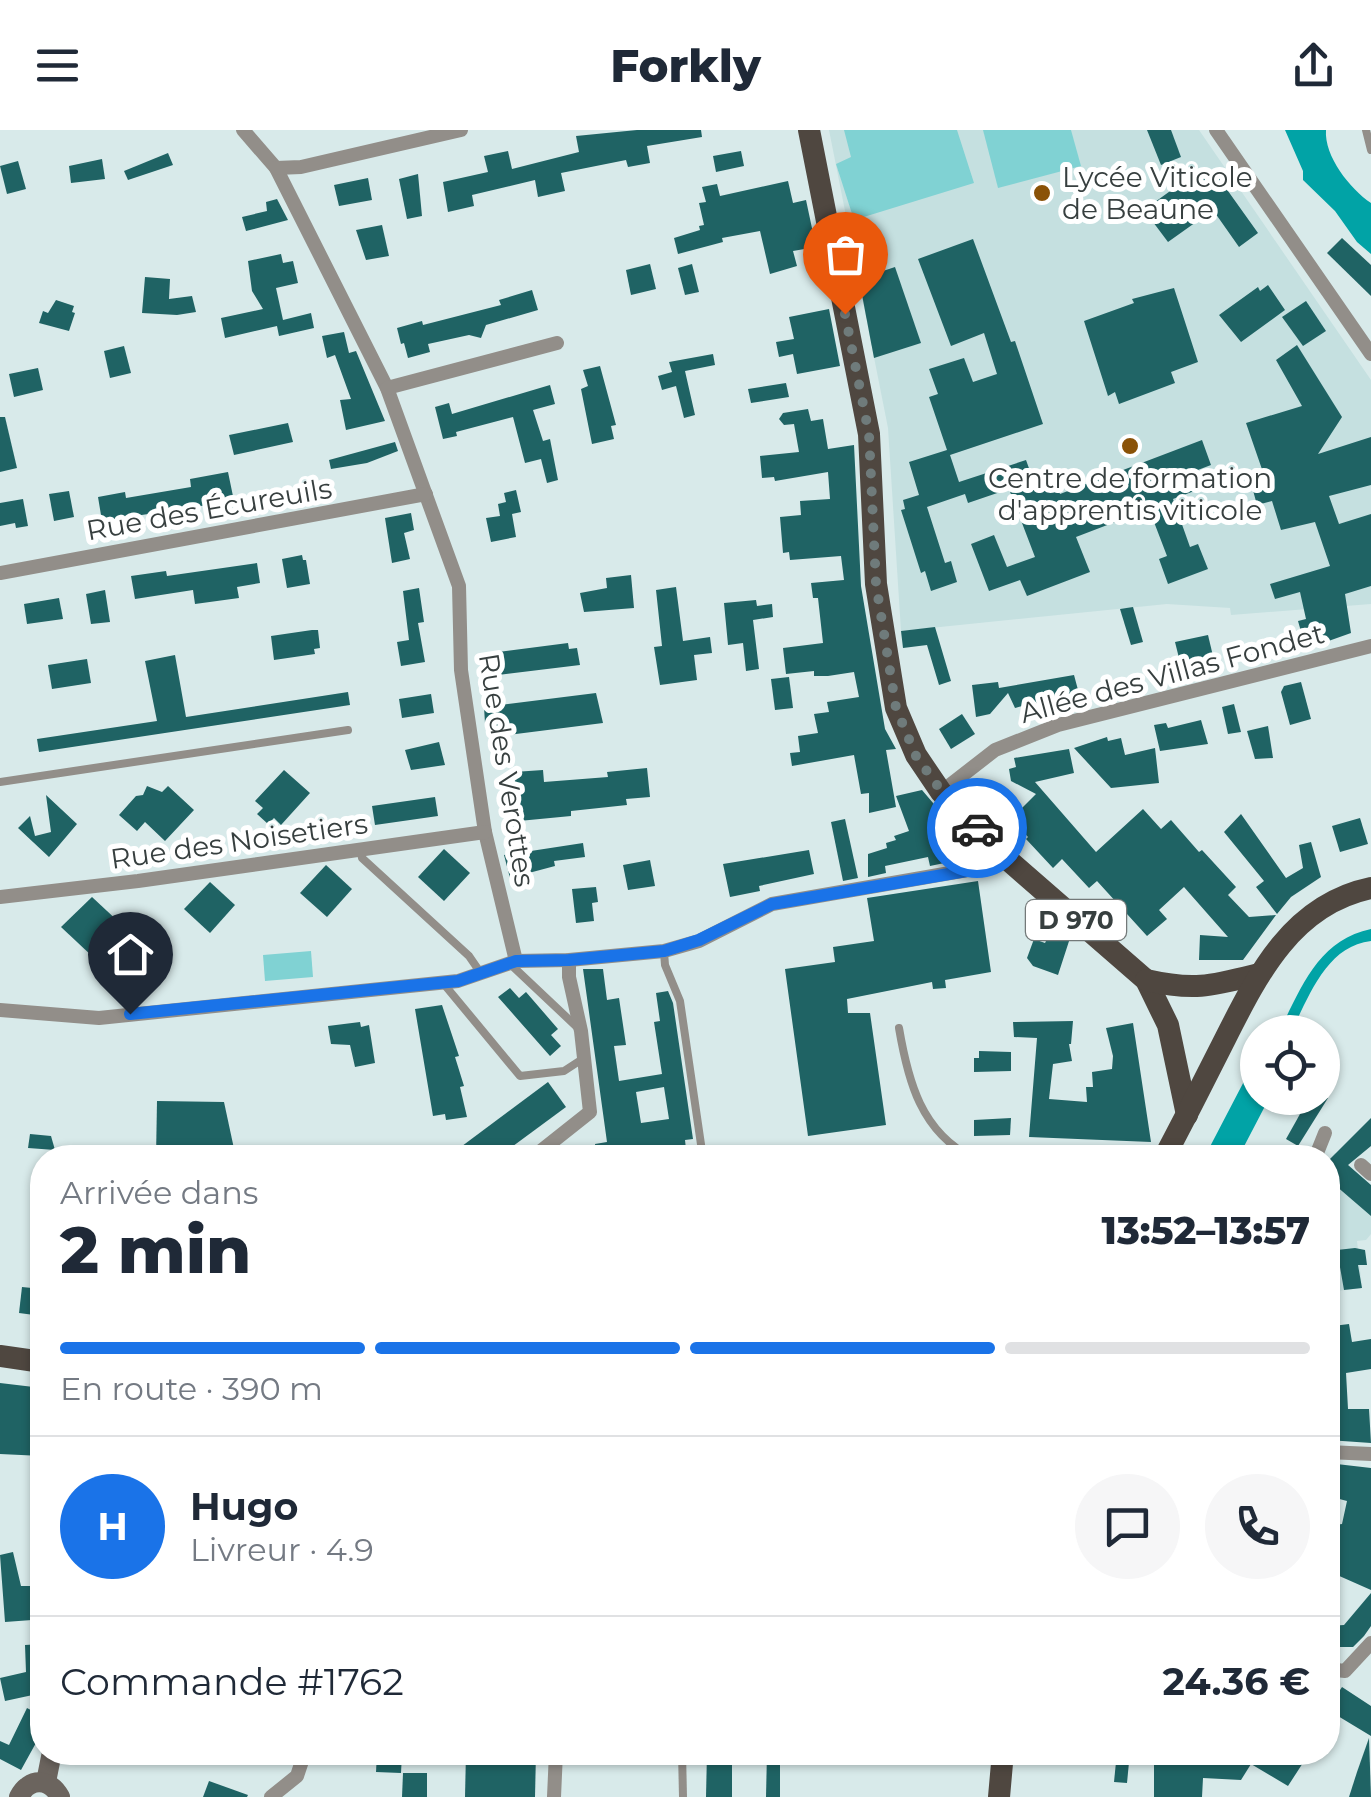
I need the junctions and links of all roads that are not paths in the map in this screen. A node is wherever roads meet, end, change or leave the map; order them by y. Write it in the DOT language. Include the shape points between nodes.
graph roads {
  1 [pos="243,130"];
  2 [pos="462,130"];
  3 [pos="808,130"];
  4 [pos="1216,130"];
  5 [pos="1366,130"];
  6 [pos="1371,150"];
  7 [pos="276,168"];
  8 [pos="558,343"];
  9 [pos="1371,354"];
  10 [pos="387,388"];
  11 [pos="426,494"];
  12 [pos="0,572"];
  13 [pos="1371,646"];
  14 [pos="348,730"];
  15 [pos="0,782"];
  16 [pos="942,792"];
  17 [pos="486,832"];
  18 [pos="360,848"];
  19 [pos="1007,859"];
  20 [pos="1371,888"];
  21 [pos="0,896"];
  22 [pos="664,951"];
  23 [pos="569,960"];
  24 [pos="512,962"];
  25 [pos="480,972"];
  26 [pos="1258,974"];
  27 [pos="1146,980"];
  28 [pos="442,982"];
  29 [pos="0,1010"];
  30 [pos="899,1028"];
  31 [pos="582,1031"];
  32 [pos="584,1058"];
  33 [pos="1187,1114"];
  34 [pos="1325,1133"];
  35 [pos="548,1145"];
  36 [pos="701,1145"];
  37 [pos="953,1145"];
  38 [pos="1171,1145"];
  39 [pos="1320,1145"];
  40 [pos="0,1356"];
  41 [pos="30,1360"];
  42 [pos="1340,1453"];
  43 [pos="1371,1454"];
  44 [pos="1371,1643"];
  45 [pos="1340,1670"];
  46 [pos="52,1765"];
  47 [pos="301,1765"];
  48 [pos="555,1765"];
  49 [pos="682,1765"];
  50 [pos="1002,1765"];
  51 [pos="53,1790"];
  52 [pos="19,1797"];
  53 [pos="271,1797"];
  54 [pos="554,1797"];
  55 [pos="683,1797"];
  56 [pos="999,1797"];
  1 -- 7 [label="street, Rue des Verottes"];
  2 -- 7 [label="street"];
  3 -- 16 [label="main road, D 970" via="869,434 876,584 896,708 916,756"];
  4 -- 9 [label="street"];
  5 -- 6 [label="lane"];
  7 -- 10 [label="street, Rue des Verottes"];
  8 -- 10 [label="street"];
  10 -- 11 [label="street, Rue des Verottes"];
  11 -- 12 [label="street, Rue des Écureuils"];
  11 -- 17 [label="street, Rue des Verottes" via="459,586 461,670"];
  13 -- 16 [label="street, Allée des Villas Fondet" via="1058,726 995,750"];
  14 -- 15 [label="lane"];
  16 -- 19 [label="main road, D 970"];
  17 -- 18 [label="street, Rue des Noisetiers"];
  17 -- 24 [label="street, Rue des Verottes"];
  18 -- 21 [label="street, Rue des Noisetiers"];
  18 -- 25 [label="lane" via="362,858"];
  19 -- 22 [label="street" via="772,904"];
  19 -- 27 [label="main road, D 970"];
  20 -- 26 [label="main road" via="1312,914"];
  22 -- 23 [label="street"];
  22 -- 36 [label="lane" via="680,1001"];
  23 -- 24 [label="street"];
  23 -- 31 [label="street"];
  24 -- 25 [label="street"];
  24 -- 31 [label="lane"];
  25 -- 28 [label="street"];
  26 -- 27 [label="main road" via="1204,988"];
  26 -- 33 [label="main road"];
  27 -- 33 [label="main road" via="1168,1025"];
  28 -- 29 [label="street" via="99,1018"];
  28 -- 32 [label="lane" via="520,1076 564,1071"];
  30 -- 37 [label="lane" via="908,1078 932,1124"];
  31 -- 32 [label="street"];
  32 -- 35 [label="street" via="590,1112"];
  33 -- 38 [label="main road"];
  34 -- 39 [label="street"];
  40 -- 41 [label="main road"];
  42 -- 43 [label="street"];
  44 -- 45 [label="street"];
  46 -- 51 [label="main road"];
  47 -- 53 [label="street" via="298,1776"];
  48 -- 54 [label="street"];
  49 -- 55 [label="lane"];
  50 -- 56 [label="main road"];
  51 -- 52 [label="main road" via="30,1784"];
}
